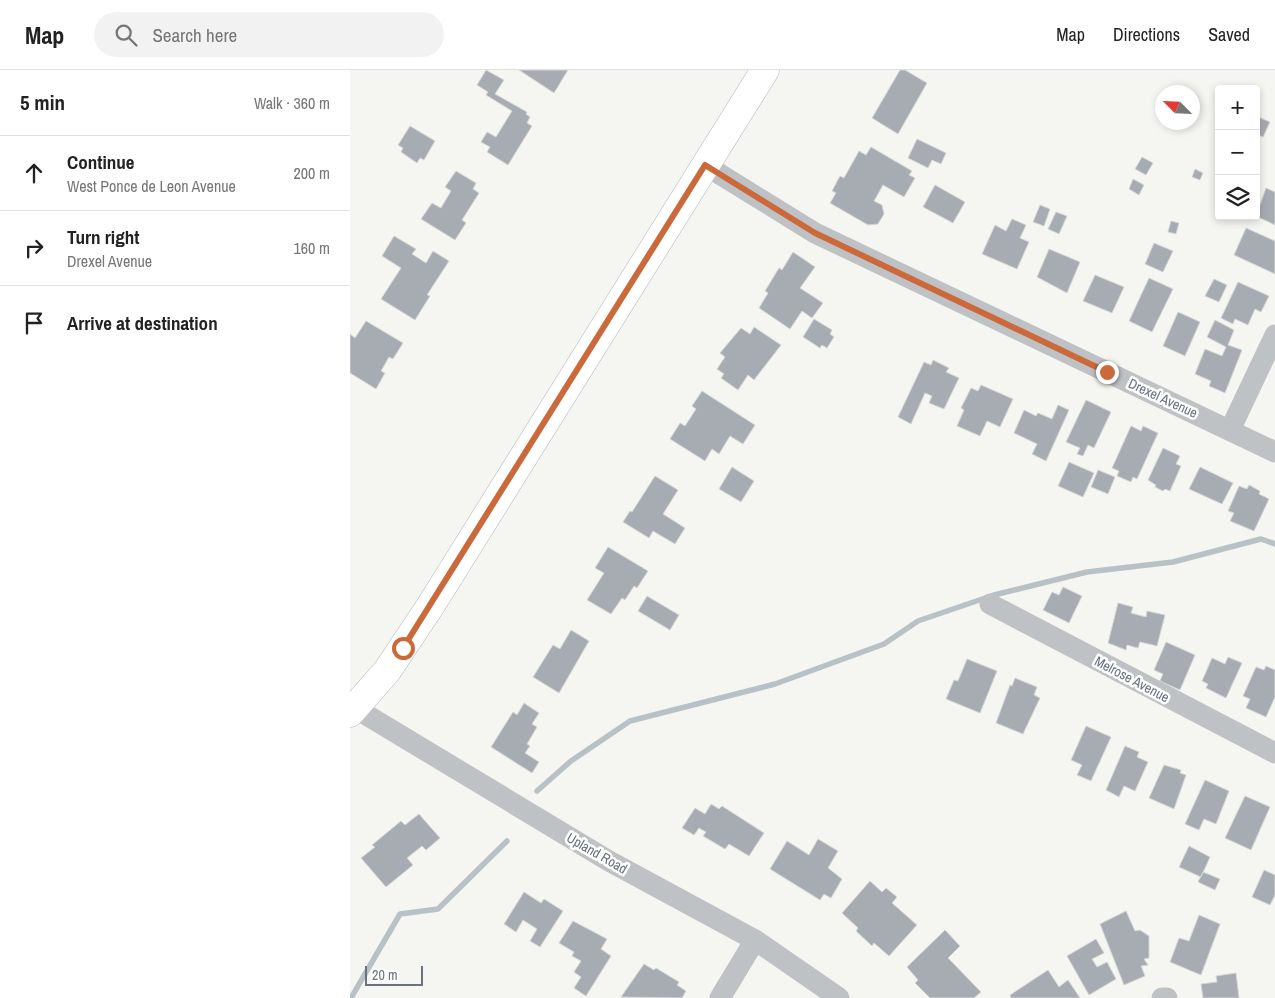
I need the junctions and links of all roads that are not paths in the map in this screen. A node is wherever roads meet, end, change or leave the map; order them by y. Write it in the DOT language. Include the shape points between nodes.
graph roads {
  1 [pos="764,70"];
  2 [pos="705,165"];
  3 [pos="1275,335"];
  4 [pos="1230,430"];
  5 [pos="1275,452"];
  6 [pos="990,604"];
  7 [pos="353,710"];
  8 [pos="1275,753"];
  9 [pos="756,940"];
  10 [pos="720,998"];
  11 [pos="839,998"];
  12 [pos="1162,998"];
  13 [pos="1167,998"];
  1 -- 2 [label="main road"];
  2 -- 4 [label="street, Drexel Avenue" via="815,233"];
  2 -- 7 [label="main road" via="431,605 387,671"];
  3 -- 4 [label="street"];
  4 -- 5 [label="street, Drexel Avenue"];
  6 -- 8 [label="street, Melrose Avenue"];
  7 -- 9 [label="street, Upland Road" via="609,861"];
  9 -- 10 [label="street"];
  9 -- 11 [label="street, Upland Road"];
  12 -- 13 [label="street"];
}
